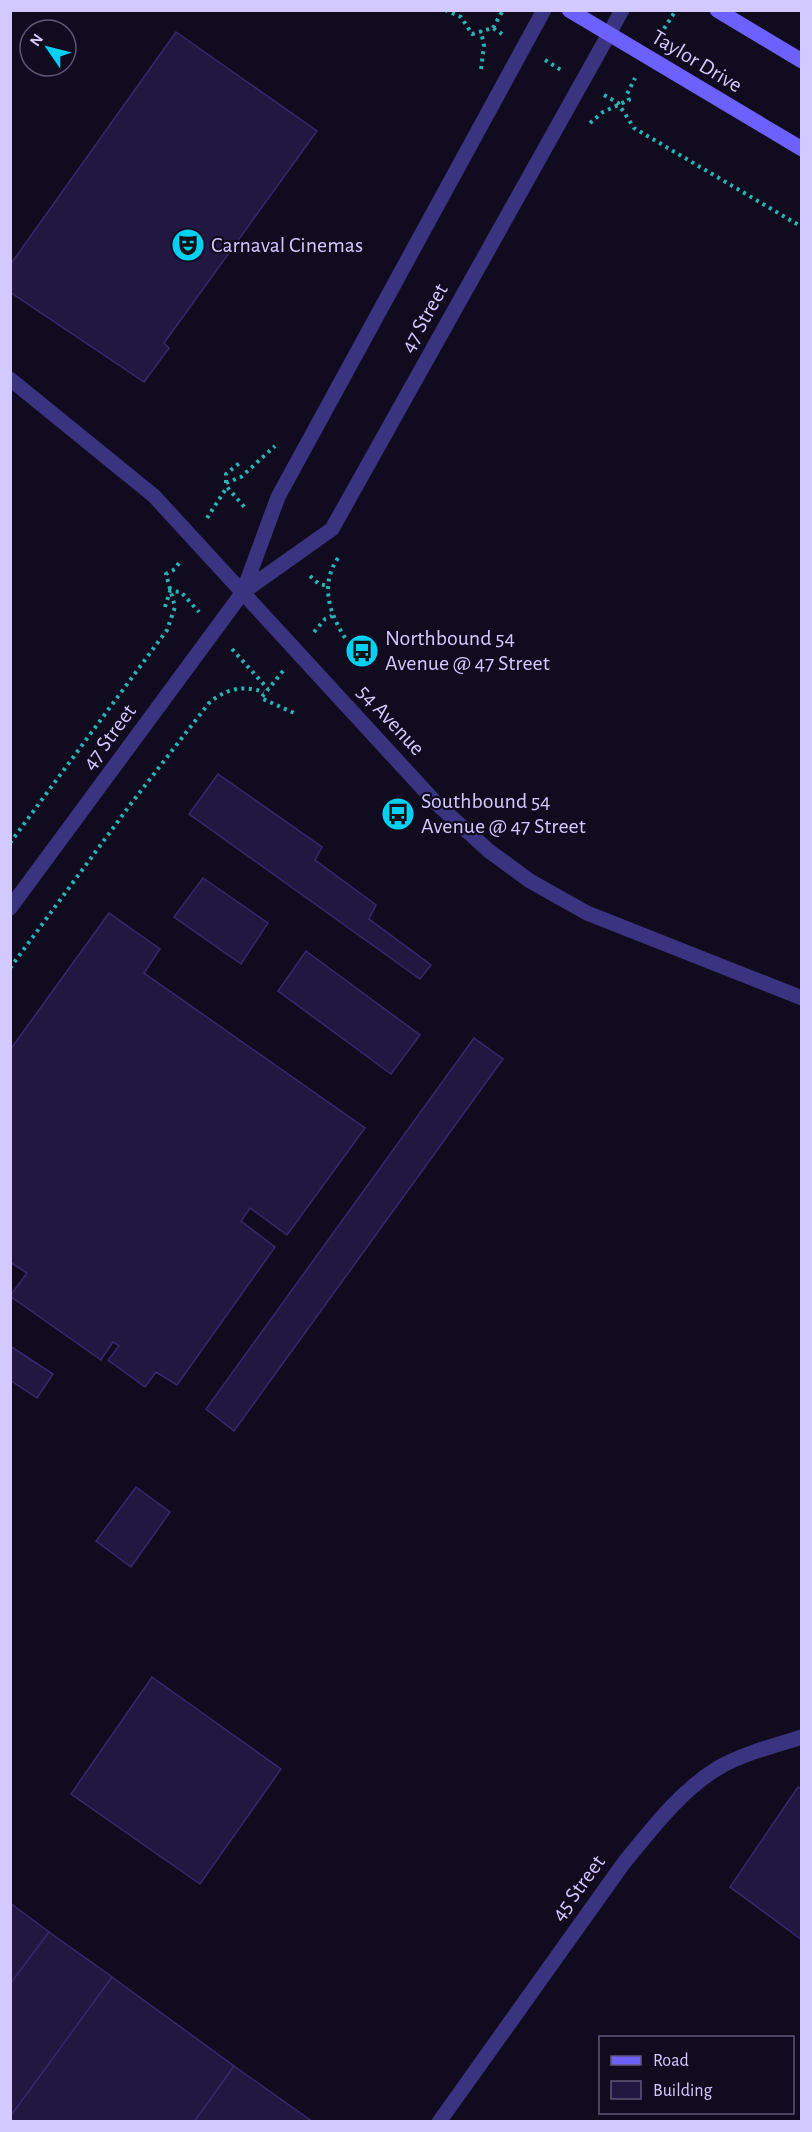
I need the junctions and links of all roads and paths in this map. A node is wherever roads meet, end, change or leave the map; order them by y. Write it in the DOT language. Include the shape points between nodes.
graph roads {
  1 [pos="445,10"];
  2 [pos="504,10"];
  3 [pos="544,10"];
  4 [pos="569,10"];
  5 [pos="622,10"];
  6 [pos="717,10"];
  7 [pos="493,28"];
  8 [pos="609,34"];
  9 [pos="801,61"];
  10 [pos="481,69"];
  11 [pos="627,94"];
  12 [pos="613,99"];
  13 [pos="618,104"];
  14 [pos="599,115"];
  15 [pos="801,149"];
  16 [pos="801,227"];
  17 [pos="10,379"];
  18 [pos="242,461"];
  19 [pos="241,477"];
  20 [pos="333,566"];
  21 [pos="175,569"];
  22 [pos="170,591"];
  23 [pos="181,592"];
  24 [pos="243,592"];
  25 [pos="165,606"];
  26 [pos="347,641"];
  27 [pos="294,713"];
  28 [pos="10,843"];
  29 [pos="10,909"];
  30 [pos="10,968"];
  31 [pos="801,998"];
  32 [pos="801,1737"];
  33 [pos="439,2121"];
  1 -- 10 [label="path" via="461,17 472,34 481,31"];
  2 -- 7 [label="path"];
  3 -- 24 [label="street, 47 Street" via="278,497"];
  4 -- 8 [label="main road, Taylor Drive"];
  5 -- 8 [label="street, 47 Street"];
  6 -- 9 [label="main road"];
  8 -- 15 [label="main road, Taylor Drive"];
  8 -- 24 [label="street, 47 Street" via="332,529"];
  11 -- 13 [label="path" via="629,100"];
  12 -- 13 [label="path"];
  13 -- 14 [label="path"];
  13 -- 16 [label="path" via="634,128"];
  17 -- 24 [label="street, 54 Avenue" via="154,496"];
  18 -- 19 [label="path" via="226,474 226,485"];
  20 -- 26 [label="path" via="328,604"];
  21 -- 22 [label="path" via="166,574"];
  22 -- 23 [label="path"];
  22 -- 25 [label="path"];
  22 -- 28 [label="path" via="175,607 167,630"];
  24 -- 29 [label="street, 47 Street"];
  24 -- 31 [label="street, 54 Avenue" via="437,804 489,851 587,913"];
  27 -- 30 [label="path" via="261,698 266,691 240,687 209,703"];
  32 -- 33 [label="street, 45 Street" via="718,1768 687,1792 623,1864"];
}
